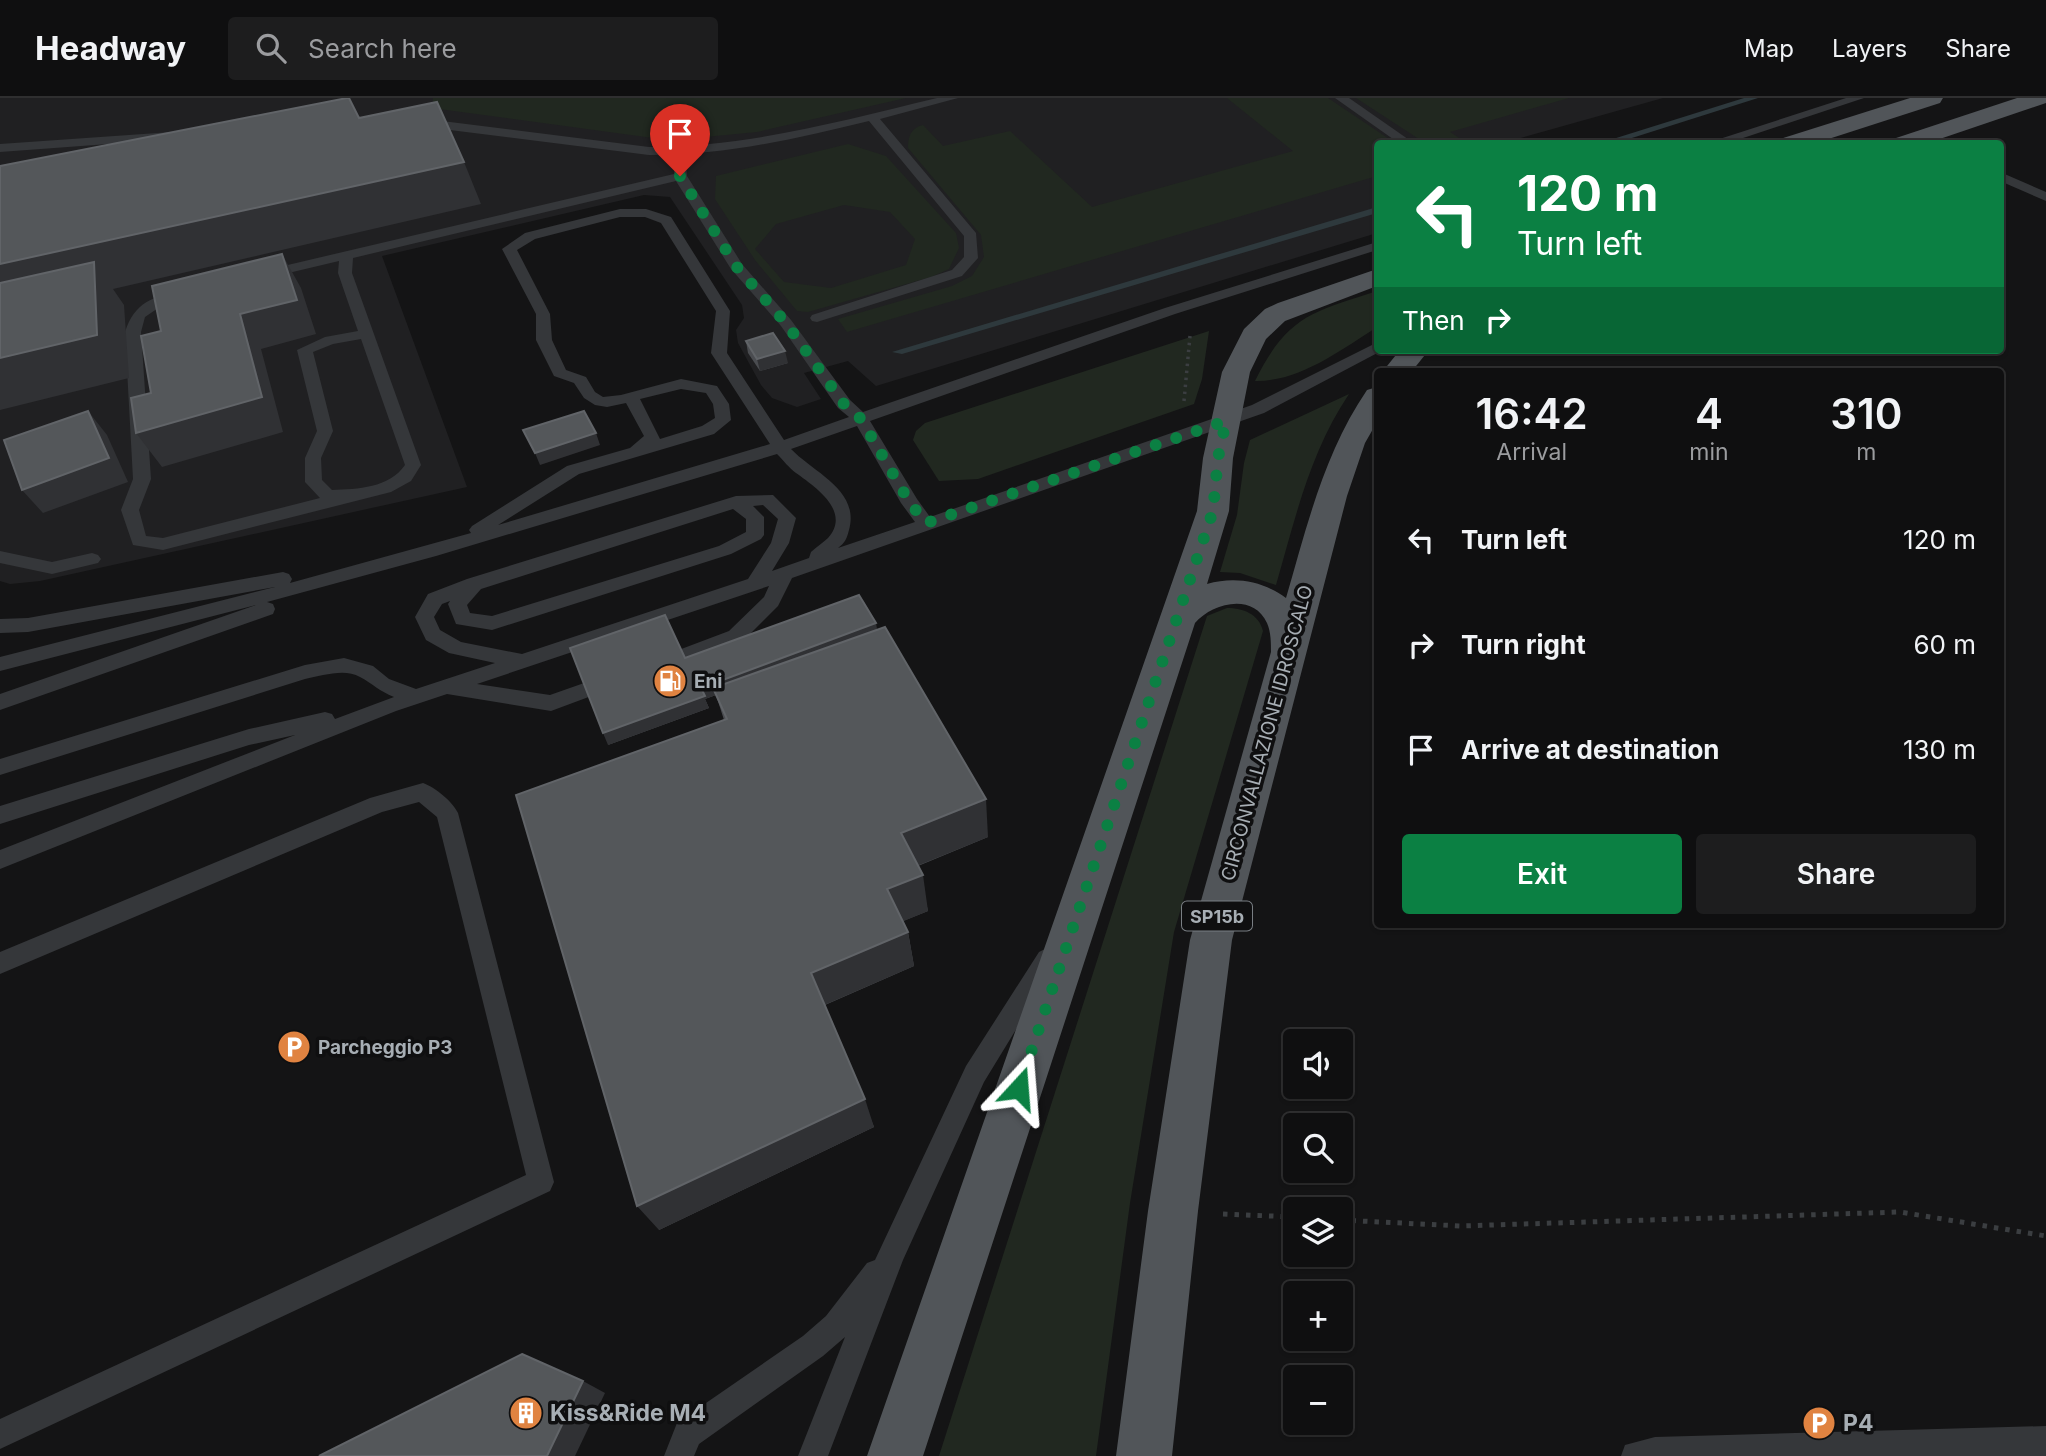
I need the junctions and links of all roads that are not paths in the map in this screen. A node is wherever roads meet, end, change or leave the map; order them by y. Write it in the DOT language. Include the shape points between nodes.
graph roads {
  1 [pos="952,98"];
  2 [pos="1341,98"];
  3 [pos="1858,98"];
  4 [pos="1932,98"];
  5 [pos="2039,98"];
  6 [pos="872,117"];
  7 [pos="409,122"];
  8 [pos="189,135"];
  9 [pos="1403,140"];
  10 [pos="1723,140"];
  11 [pos="1801,140"];
  12 [pos="1922,140"];
  13 [pos="0,148"];
  14 [pos="681,151"];
  15 [pos="680,176"];
  16 [pos="2004,178"];
  17 [pos="2046,197"];
  18 [pos="1374,247"];
  19 [pos="346,256"];
  20 [pos="1374,262"];
  21 [pos="1374,278"];
  22 [pos="241,281"];
  23 [pos="201,290"];
  24 [pos="817,318"];
  25 [pos="367,334"];
  26 [pos="1374,350"];
  27 [pos="1412,354"];
  28 [pos="1400,368"];
  29 [pos="1005,370"];
  30 [pos="631,397"];
  31 [pos="1374,401"];
  32 [pos="861,419"];
  33 [pos="1226,421"];
  34 [pos="780,447"];
  35 [pos="636,451"];
  36 [pos="358,495"];
  37 [pos="736,502"];
  38 [pos="926,523"];
  39 [pos="454,545"];
  40 [pos="430,552"];
  41 [pos="0,557"];
  42 [pos="92,559"];
  43 [pos="805,566"];
  44 [pos="785,573"];
  45 [pos="474,584"];
  46 [pos="755,584"];
  47 [pos="1179,618"];
  48 [pos="0,626"];
  49 [pos="1289,654"];
  50 [pos="683,656"];
  51 [pos="523,662"];
  52 [pos="0,664"];
  53 [pos="445,687"];
  54 [pos="587,690"];
  55 [pos="416,697"];
  56 [pos="0,702"];
  57 [pos="389,706"];
  58 [pos="0,767"];
  59 [pos="0,815"];
  60 [pos="0,860"];
  61 [pos="1082,905"];
  62 [pos="0,963"];
  63 [pos="891,1255"];
  64 [pos="0,1434"];
  65 [pos="2046,1441"];
  66 [pos="679,1456"];
  67 [pos="813,1456"];
  68 [pos="895,1456"];
  69 [pos="1144,1456"];
  70 [pos="1636,1456"];
  1 -- 6 [label="lane"];
  2 -- 9 [label="lane"];
  3 -- 10 [label="lane"];
  4 -- 11 [label="main road"];
  5 -- 12 [label="main road"];
  6 -- 14 [label="lane" via="767,142"];
  6 -- 24 [label="lane" via="971,236 971,258 957,273 937,282"];
  7 -- 14 [label="lane"];
  8 -- 13 [label="lane"];
  14 -- 15 [label="lane"];
  15 -- 19 [label="lane"];
  15 -- 32 [label="lane" via="736,266 786,323 844,404"];
  16 -- 17 [label="lane"];
  18 -- 29 [label="lane"];
  19 -- 22 [label="lane"];
  19 -- 25 [label="lane" via="345,273"];
  20 -- 29 [label="lane"];
  21 -- 33 [label="main road" via="1288,309 1268,321 1254,335 1236,372"];
  23 -- 36 [label="lane" via="162,299 138,315 133,331 142,479 130,510 139,541 163,544"];
  25 -- 36 [label="lane" via="413,465 405,477 385,488"];
  25 -- 36 [label="lane" via="305,350 325,431 313,458 314,482 328,496"];
  26 -- 33 [label="lane" via="1286,396"];
  27 -- 28 [label="main road"];
  29 -- 32 [label="lane"];
  30 -- 34 [label="lane" via="595,401 579,380 560,373 544,340 543,314 509,249 530,236 620,213 646,213 666,220 723,311 719,353"];
  30 -- 35 [label="lane" via="653,437"];
  30 -- 35 [label="lane" via="681,384 711,389 721,404 723,420 708,430"];
  31 -- 49 [label="main road, CIRCONVALLAZIONE IDROSCALO / SP15b" via="1350,443 1331,496"];
  32 -- 34 [label="lane"];
  32 -- 38 [label="lane"];
  33 -- 38 [label="lane"];
  33 -- 47 [label="main road" via="1213,511"];
  34 -- 39 [label="lane"];
  34 -- 43 [label="lane" via="800,468 824,483 839,501 843,520 838,539"];
  35 -- 39 [label="lane" via="573,470"];
  37 -- 45 [label="lane"];
  37 -- 45 [label="lane" via="755,517 755,535 725,550 492,623 463,619 457,604"];
  37 -- 46 [label="lane" via="767,499 787,518 780,543"];
  38 -- 43 [label="lane"];
  39 -- 40 [label="lane"];
  40 -- 48 [label="lane" via="28,625"];
  40 -- 52 [label="lane"];
  40 -- 56 [label="lane"];
  41 -- 42 [label="lane" via="52,568"];
  43 -- 44 [label="lane"];
  44 -- 46 [label="lane"];
  44 -- 50 [label="lane" via="771,601 736,636"];
  45 -- 51 [label="lane" via="435,599 424,617 433,635 456,648"];
  46 -- 51 [label="lane"];
  47 -- 49 [label="main road" via="1194,600 1207,594 1253,595 1267,602 1285,622"];
  47 -- 61 [label="main road"];
  49 -- 69 [label="main road, CIRCONVALLAZIONE IDROSCALO / SP15b" via="1210,940"];
  51 -- 53 [label="lane"];
  53 -- 54 [label="lane" via="551,702"];
  53 -- 55 [label="lane"];
  55 -- 57 [label="lane"];
  55 -- 58 [label="lane" via="382,684 366,671 345,665 331,667"];
  57 -- 59 [label="lane" via="249,737"];
  57 -- 60 [label="lane"];
  61 -- 63 [label="lane" via="975,1074"];
  61 -- 68 [label="main road"];
  62 -- 64 [label="lane" via="378,804 423,792 447,813 541,1182"];
  63 -- 66 [label="lane" via="836,1325 688,1434"];
  63 -- 67 [label="lane"];
  65 -- 70 [label="lane"];
}
